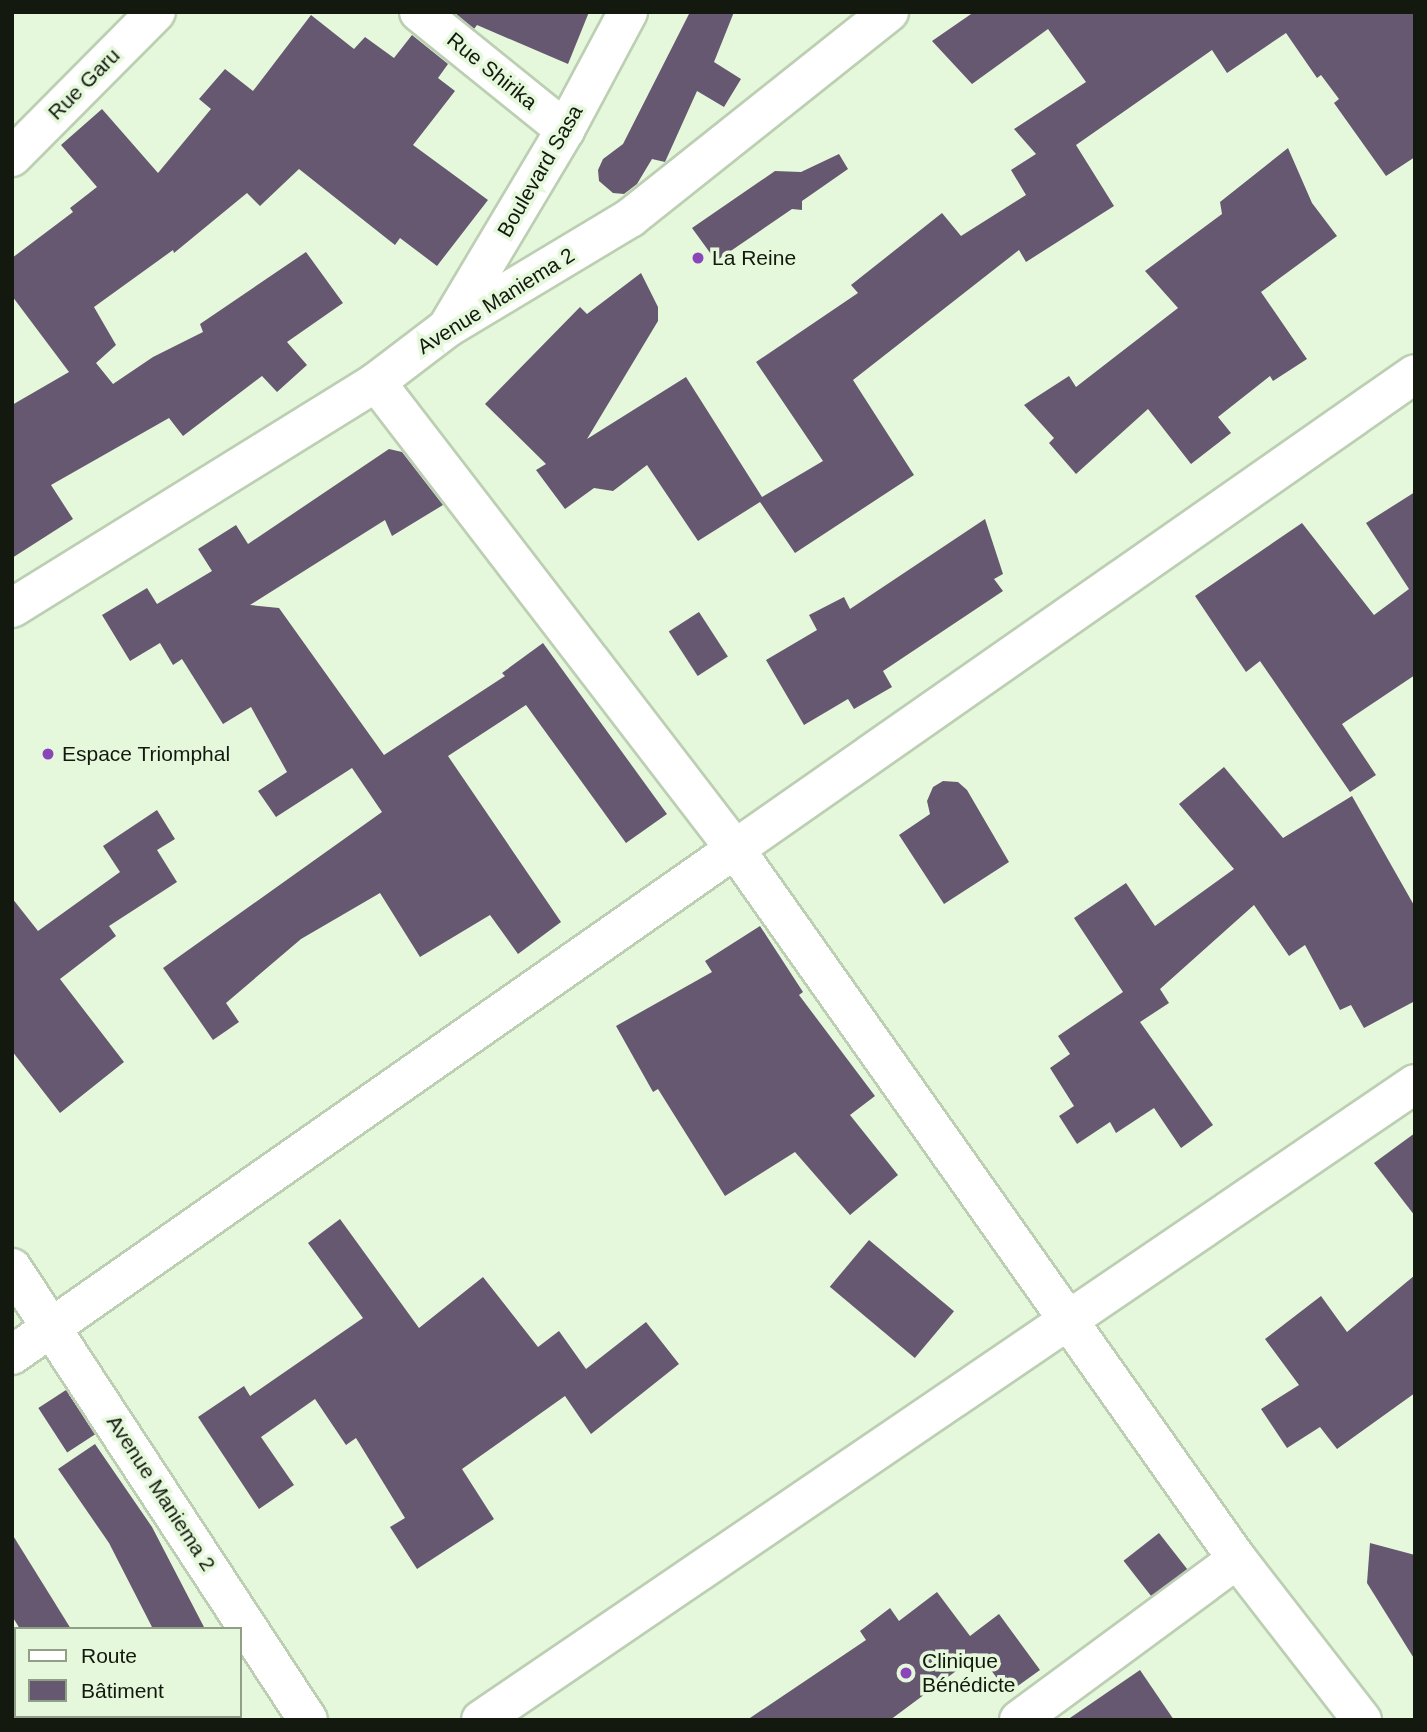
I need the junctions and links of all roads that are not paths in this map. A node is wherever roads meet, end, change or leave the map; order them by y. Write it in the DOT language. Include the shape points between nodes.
graph roads {
  1 [pos="156,12"];
  2 [pos="419,12"];
  3 [pos="628,12"];
  4 [pos="890,12"];
  5 [pos="565,130"];
  6 [pos="12,157"];
  7 [pos="447,328"];
  8 [pos="1415,374"];
  9 [pos="376,382"];
  10 [pos="12,608"];
  11 [pos="735,849"];
  12 [pos="1415,1084"];
  13 [pos="12,1268"];
  14 [pos="1067,1321"];
  15 [pos="53,1326"];
  16 [pos="12,1355"];
  17 [pos="1237,1559"];
  18 [pos="308,1720"];
  19 [pos="481,1720"];
  20 [pos="1019,1720"];
  21 [pos="1362,1720"];
  1 -- 6 [label="street, Rue Garu"];
  2 -- 5 [label="street, Rue Shirika"];
  3 -- 5 [label="street, Boulevard Sasa"];
  4 -- 7 [label="street, Avenue Maniema 2" via="630,218"];
  5 -- 7 [label="street, Boulevard Sasa"];
  7 -- 9 [label="street, Avenue Maniema 2"];
  8 -- 11 [label="street"];
  9 -- 10 [label="street, Avenue Maniema 2"];
  9 -- 11 [label="street"];
  11 -- 14 [label="street"];
  11 -- 15 [label="street"];
  12 -- 14 [label="street"];
  13 -- 15 [label="street, Avenue Maniema 2"];
  14 -- 17 [label="street"];
  14 -- 19 [label="street"];
  15 -- 16 [label="street"];
  15 -- 18 [label="street, Avenue Maniema 2"];
  17 -- 20 [label="street"];
  17 -- 21 [label="street"];
}
